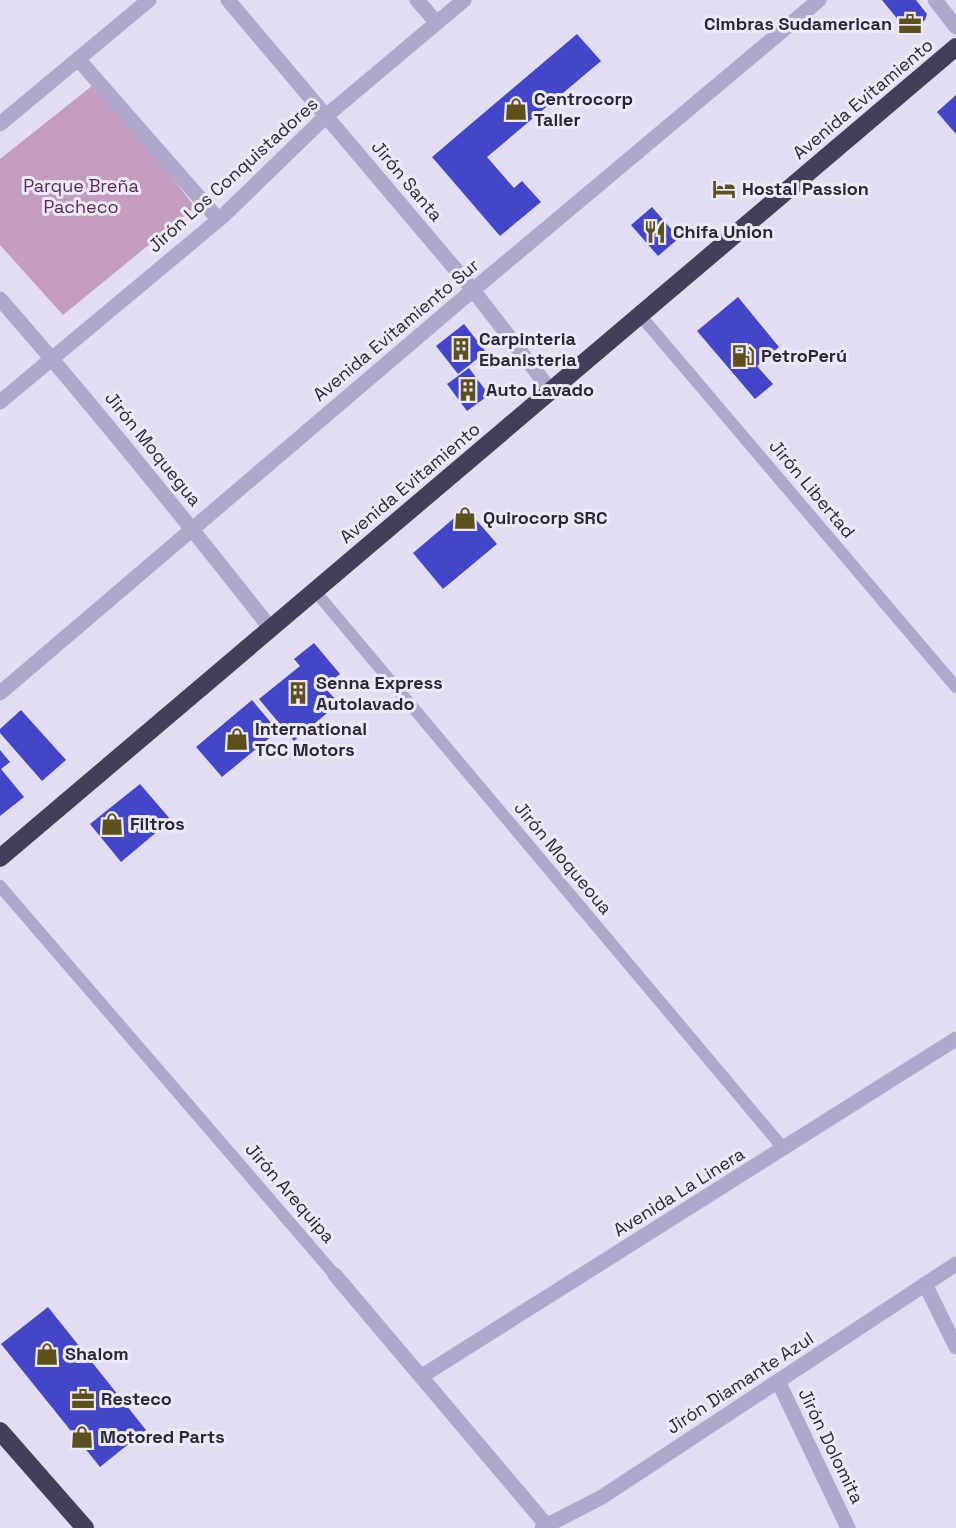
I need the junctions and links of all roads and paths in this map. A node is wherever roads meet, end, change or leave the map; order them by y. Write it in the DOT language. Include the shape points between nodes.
graph roads {
  1 [pos="148,0"];
  2 [pos="228,0"];
  3 [pos="417,0"];
  4 [pos="464,0"];
  5 [pos="819,0"];
  6 [pos="935,0"];
  7 [pos="437,23"];
  8 [pos="956,27"];
  9 [pos="956,47"];
  10 [pos="78,59"];
  11 [pos="326,116"];
  12 [pos="0,124"];
  13 [pos="218,219"];
  14 [pos="473,290"];
  15 [pos="0,298"];
  16 [pos="640,315"];
  17 [pos="52,358"];
  18 [pos="551,391"];
  19 [pos="0,402"];
  20 [pos="193,529"];
  21 [pos="315,591"];
  22 [pos="271,629"];
  23 [pos="956,687"];
  24 [pos="0,693"];
  25 [pos="0,858"];
  26 [pos="0,886"];
  27 [pos="956,1039"];
  28 [pos="784,1149"];
  29 [pos="956,1264"];
  30 [pos="335,1275"];
  31 [pos="925,1284"];
  32 [pos="956,1347"];
  33 [pos="422,1376"];
  34 [pos="778,1381"];
  35 [pos="0,1431"];
  36 [pos="546,1527"];
  37 [pos="85,1528"];
  38 [pos="848,1528"];
  1 -- 10 [label="street"];
  2 -- 11 [label="street, Jirón Santa"];
  3 -- 7 [label="street"];
  4 -- 7 [label="street, Jirón Los Conquistadores"];
  5 -- 14 [label="street, Avenida Evitamiento Sur"];
  6 -- 8 [label="street"];
  7 -- 11 [label="street, Jirón Los Conquistadores"];
  9 -- 16 [label="highway, Avenida Evitamiento"];
  10 -- 12 [label="street"];
  10 -- 13 [label="street"];
  11 -- 13 [label="street, Jirón Los Conquistadores"];
  11 -- 14 [label="street, Jirón Santa"];
  13 -- 17 [label="street, Jirón Los Conquistadores"];
  14 -- 18 [label="street, Jirón Santa"];
  14 -- 20 [label="street, Avenida Evitamiento Sur"];
  15 -- 17 [label="street, Jirón Moquegua"];
  16 -- 18 [label="highway, Avenida Evitamiento"];
  16 -- 23 [label="lane, Jirón Libertad"];
  17 -- 19 [label="street, Jirón Los Conquistadores"];
  17 -- 20 [label="street, Jirón Moquegua"];
  18 -- 21 [label="highway, Avenida Evitamiento"];
  20 -- 22 [label="street, Jirón Moquegua"];
  20 -- 24 [label="street, Avenida Evitamiento Sur"];
  21 -- 22 [label="highway, Avenida Evitamiento"];
  21 -- 28 [label="lane, Jirón Moqueoua"];
  22 -- 25 [label="highway, Avenida Evitamiento"];
  26 -- 30 [label="lane, Jirón Arequipa"];
  27 -- 28 [label="street, Avenida La Linera"];
  28 -- 33 [label="street, Avenida La Linera"];
  29 -- 31 [label="street, Jirón Diamante Azul"];
  30 -- 33 [label="street, Jirón Arequipa"];
  31 -- 32 [label="street"];
  31 -- 34 [label="street, Jirón Diamante Azul"];
  33 -- 36 [label="street, Jirón Arequipa"];
  34 -- 36 [label="street, Jirón Diamante Azul" via="602,1497"];
  34 -- 38 [label="street, Jirón Dolomita"];
  35 -- 37 [label="highway"];
}
